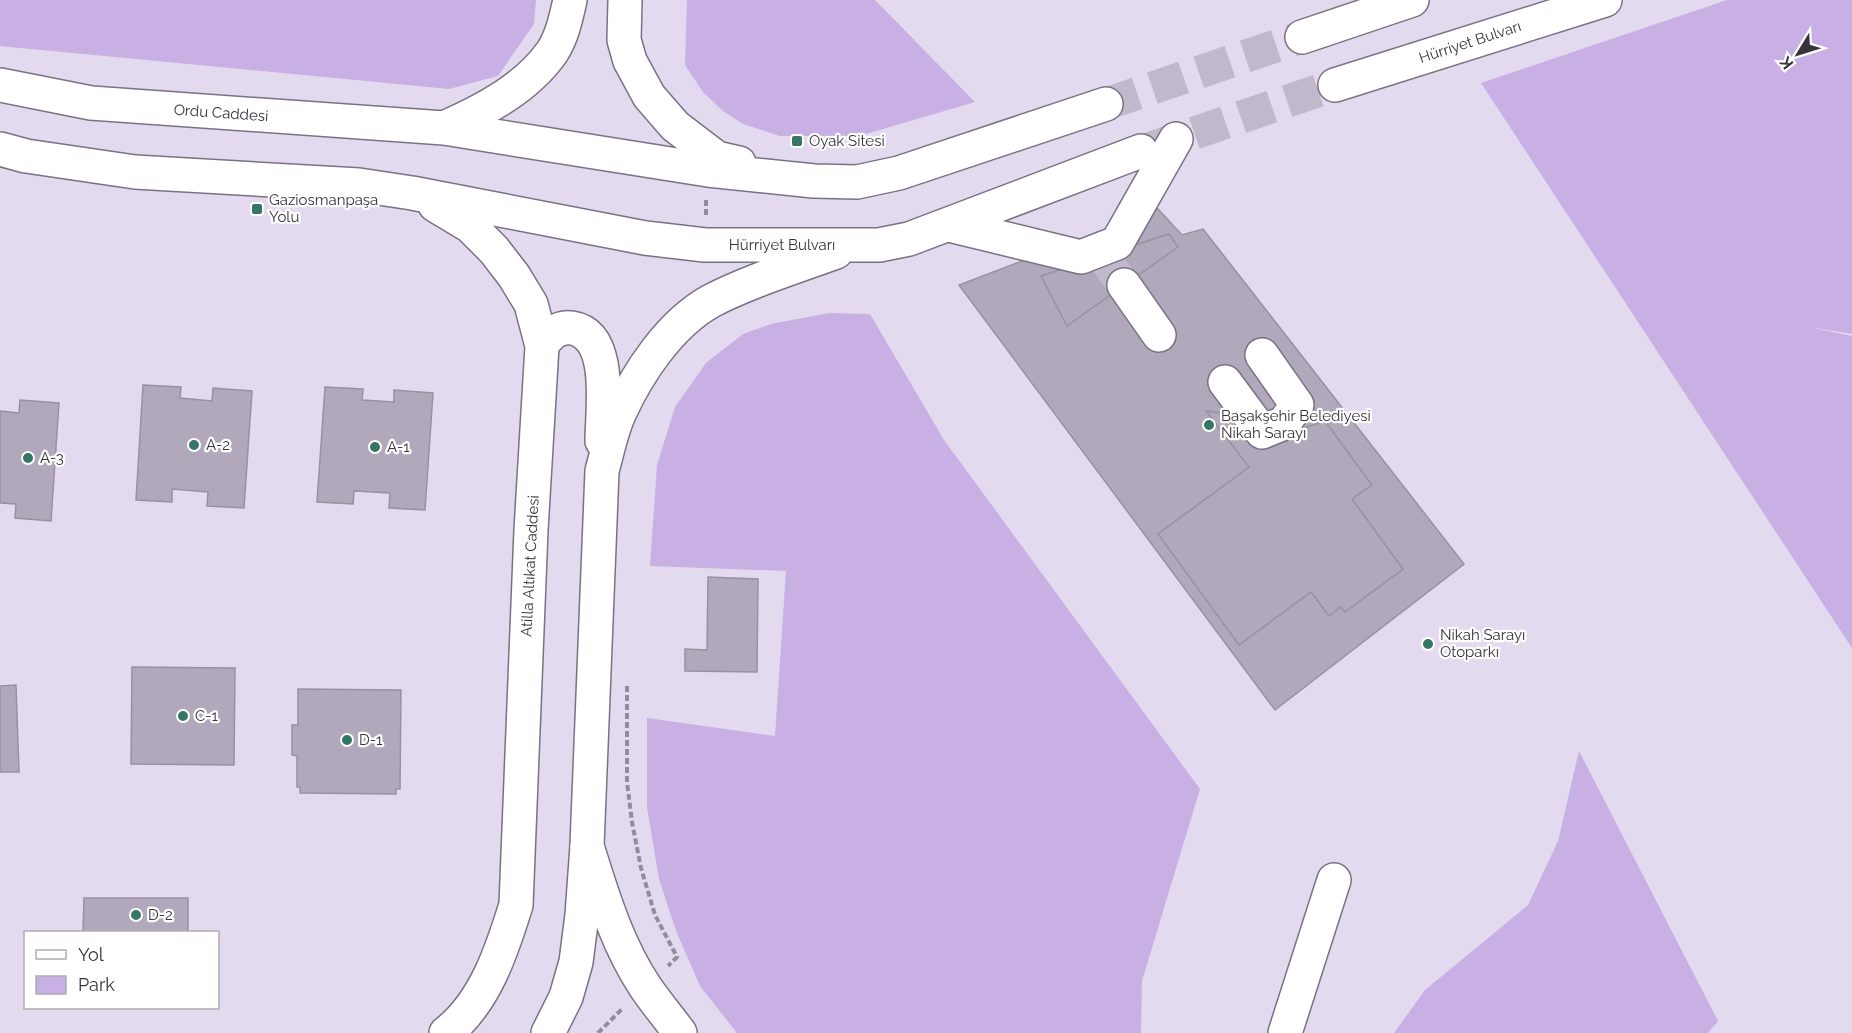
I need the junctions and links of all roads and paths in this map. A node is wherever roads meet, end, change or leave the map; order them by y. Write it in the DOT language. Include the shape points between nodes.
graph roads {
  1 [pos="570,0"];
  2 [pos="625,0"];
  3 [pos="1412,0"];
  4 [pos="1605,0"];
  5 [pos="1302,38"];
  6 [pos="0,85"];
  7 [pos="1335,85"];
  8 [pos="1106,104"];
  9 [pos="444,128"];
  10 [pos="1176,139"];
  11 [pos="0,150"];
  12 [pos="1141,151"];
  13 [pos="708,170"];
  14 [pos="814,181"];
  15 [pos="412,193"];
  16 [pos="949,225"];
  17 [pos="705,245"];
  18 [pos="855,245"];
  19 [pos="1124,285"];
  20 [pos="1159,336"];
  21 [pos="542,346"];
  22 [pos="1262,355"];
  23 [pos="1226,382"];
  24 [pos="602,471"];
  25 [pos="627,681"];
  26 [pos="587,846"];
  27 [pos="1334,880"];
  28 [pos="645,987"];
  29 [pos="446,1033"];
  30 [pos="548,1033"];
  31 [pos="598,1033"];
  32 [pos="680,1033"];
  33 [pos="1285,1033"];
  1 -- 9 [label="main road" via="565,24 552,52 519,87"];
  2 -- 14 [label="main road" via="624,40 630,61 649,96 675,126 717,158"];
  3 -- 5 [label="main road"];
  4 -- 7 [label="main road, Hürriyet Bulvarı"];
  6 -- 9 [label="main road, Ordu Caddesi" via="91,103"];
  8 -- 14 [label="main road" via="899,173 857,182"];
  9 -- 13 [label="main road"];
  10 -- 16 [label="main road" via="1117,243 1100,253 1081,257"];
  11 -- 15 [label="main road" via="135,172 360,185"];
  12 -- 16 [label="main road, Hürriyet Bulvarı"];
  13 -- 14 [label="main road"];
  13 -- 17 [label="path"];
  15 -- 17 [label="main road, Hürriyet Bulvarı" via="645,238"];
  15 -- 21 [label="main road, Atilla Altıkat Caddesi" via="470,226 494,250 531,304"];
  16 -- 18 [label="main road, Hürriyet Bulvarı" via="909,239"];
  17 -- 18 [label="main road, Hürriyet Bulvarı"];
  18 -- 24 [label="main road" via="768,277 711,302 688,318 662,344 639,376 618,415"];
  19 -- 20 [label="main road"];
  21 -- 24 [label="main road" via="554,331 564,327 584,332 597,349 602,364"];
  21 -- 29 [label="main road, Atilla Altıkat Caddesi" via="516,905 482,989 460,1022"];
  22 -- 23 [label="main road" via="1297,405 1284,423 1262,432"];
  24 -- 26 [label="main road"];
  25 -- 28 [label="path" via="627,782 632,822 655,915 677,957"];
  26 -- 28 [label="main road" via="608,911"];
  26 -- 30 [label="main road" via="576,962 566,997"];
  27 -- 33 [label="main road"];
  28 -- 31 [label="path"];
  28 -- 32 [label="main road"];
}
